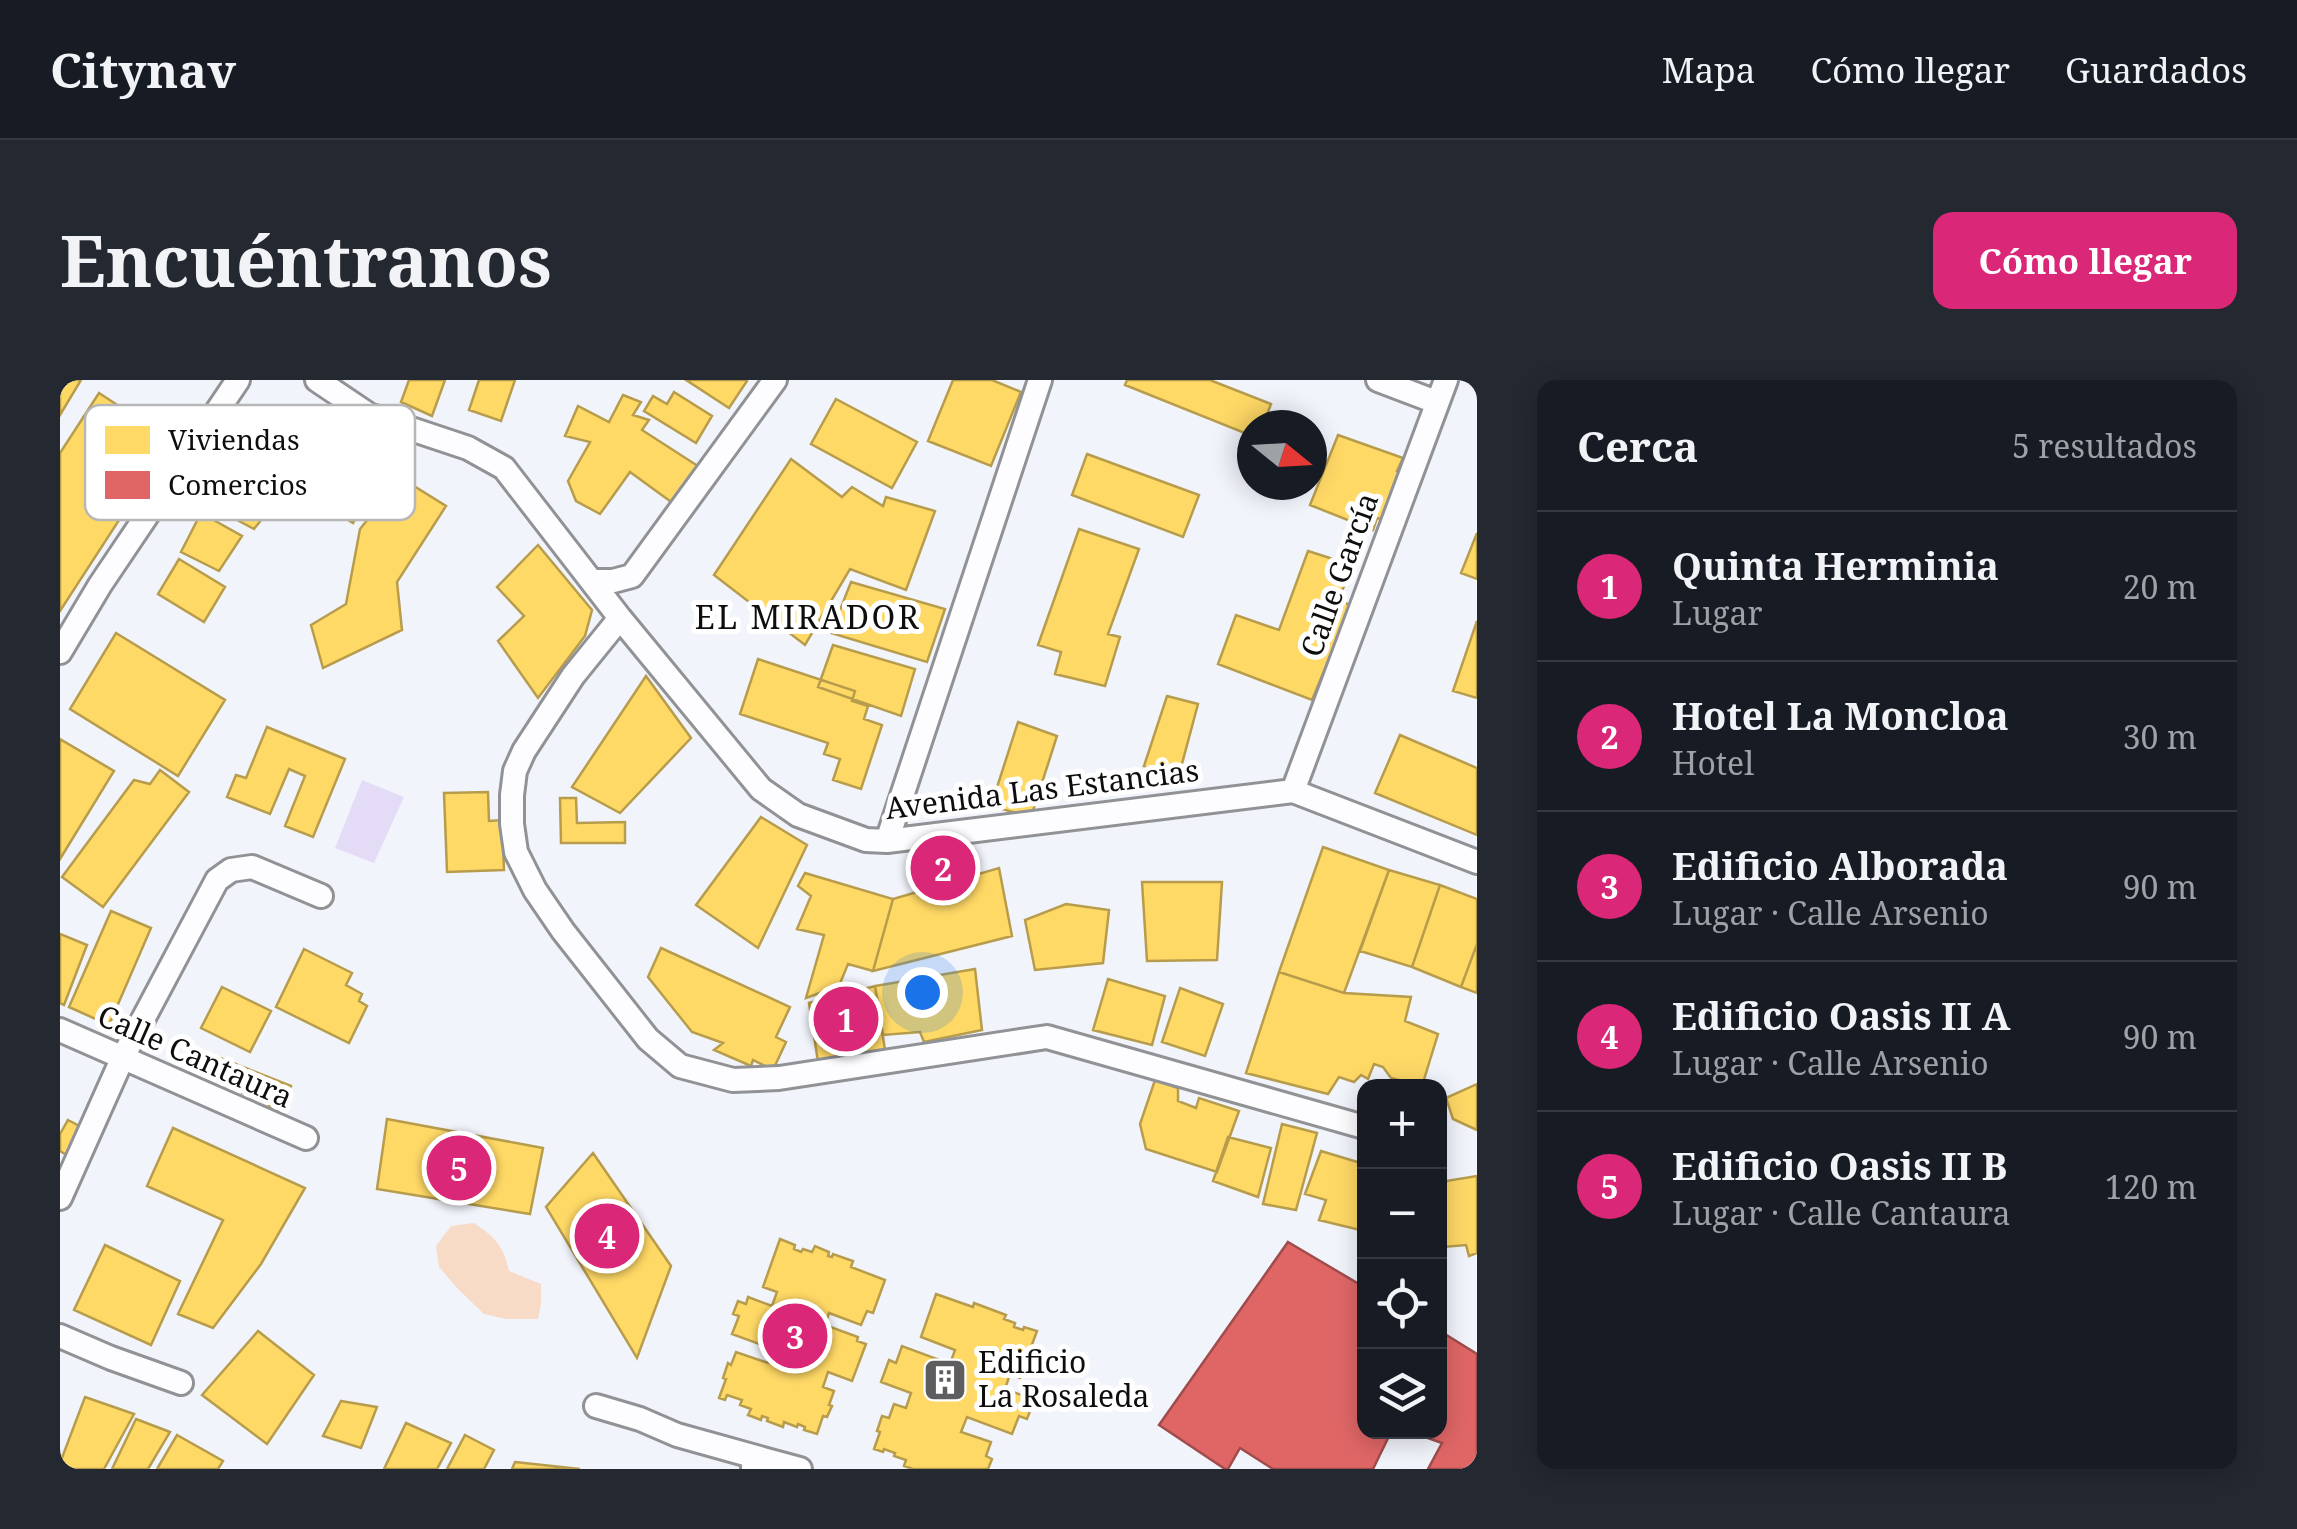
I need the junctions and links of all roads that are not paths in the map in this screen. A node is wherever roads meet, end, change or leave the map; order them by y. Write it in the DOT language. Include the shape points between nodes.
graph roads {
  1 [pos="238,380"];
  2 [pos="316,380"];
  3 [pos="775,380"];
  4 [pos="1040,380"];
  5 [pos="1378,380"];
  6 [pos="1441,391"];
  7 [pos="221,405"];
  8 [pos="354,405"];
  9 [pos="415,430"];
  10 [pos="144,520"];
  11 [pos="592,581"];
  12 [pos="620,618"];
  13 [pos="60,652"];
  14 [pos="1293,791"];
  15 [pos="887,841"];
  16 [pos="1477,862"];
  17 [pos="321,896"];
  18 [pos="60,1030"];
  19 [pos="123,1057"];
  20 [pos="1357,1125"];
  21 [pos="306,1138"];
  22 [pos="60,1198"];
  23 [pos="60,1336"];
  24 [pos="181,1383"];
  25 [pos="596,1406"];
  26 [pos="757,1464"];
  27 [pos="800,1469"];
  1 -- 7 [label="street"];
  2 -- 8 [label="street, Avenida Las Estancias"];
  3 -- 11 [label="street" via="632,576"];
  4 -- 15 [label="street"];
  5 -- 6 [label="street"];
  6 -- 14 [label="street, Calle García"];
  9 -- 11 [label="street, Avenida Las Estancias" via="504,468"];
  10 -- 13 [label="street"];
  11 -- 12 [label="street, Avenida Las Estancias"];
  12 -- 15 [label="street, Avenida Las Estancias" via="760,789 798,815"];
  12 -- 20 [label="street" via="524,751 515,771 512,824 516,852 534,890 648,1039 680,1066 733,1080 778,1078 1046,1038"];
  14 -- 15 [label="street, Avenida Las Estancias"];
  14 -- 16 [label="street, Avenida Las Estancias"];
  17 -- 19 [label="street" via="252,867 217,880"];
  18 -- 19 [label="street, Calle Cantaura"];
  19 -- 21 [label="street, Calle Cantaura"];
  19 -- 22 [label="street"];
  23 -- 24 [label="street"];
  25 -- 26 [label="street"];
  26 -- 27 [label="street"];
}
